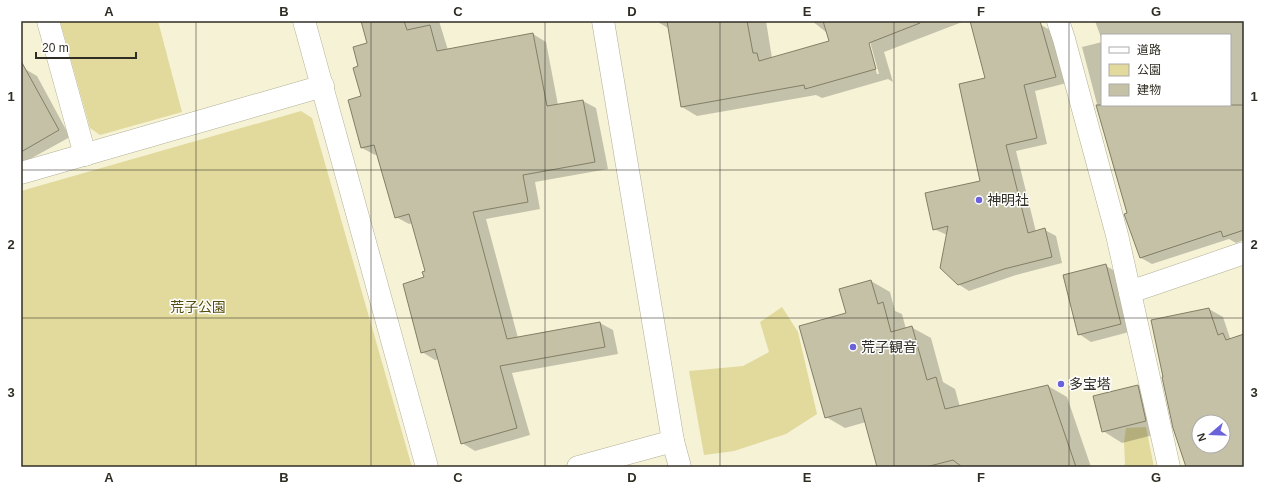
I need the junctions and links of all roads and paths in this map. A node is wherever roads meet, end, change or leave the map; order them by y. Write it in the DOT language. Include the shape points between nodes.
graph roads {
  1 [pos="48,21"];
  2 [pos="304,21"];
  3 [pos="603,21"];
  4 [pos="1058,21"];
  5 [pos="323,86"];
  6 [pos="85,155"];
  7 [pos="21,173"];
  8 [pos="1244,253"];
  9 [pos="1130,292"];
  10 [pos="673,441"];
  11 [pos="427,467"];
  12 [pos="578,467"];
  13 [pos="680,467"];
  14 [pos="1169,467"];
  1 -- 6 [label="street"];
  2 -- 5 [label="street"];
  3 -- 10 [label="street"];
  4 -- 9 [label="street" via="1113,220"];
  5 -- 6 [label="street"];
  5 -- 11 [label="street"];
  6 -- 7 [label="street"];
  8 -- 9 [label="street"];
  9 -- 14 [label="street"];
  10 -- 12 [label="street"];
  10 -- 13 [label="street"];
}
